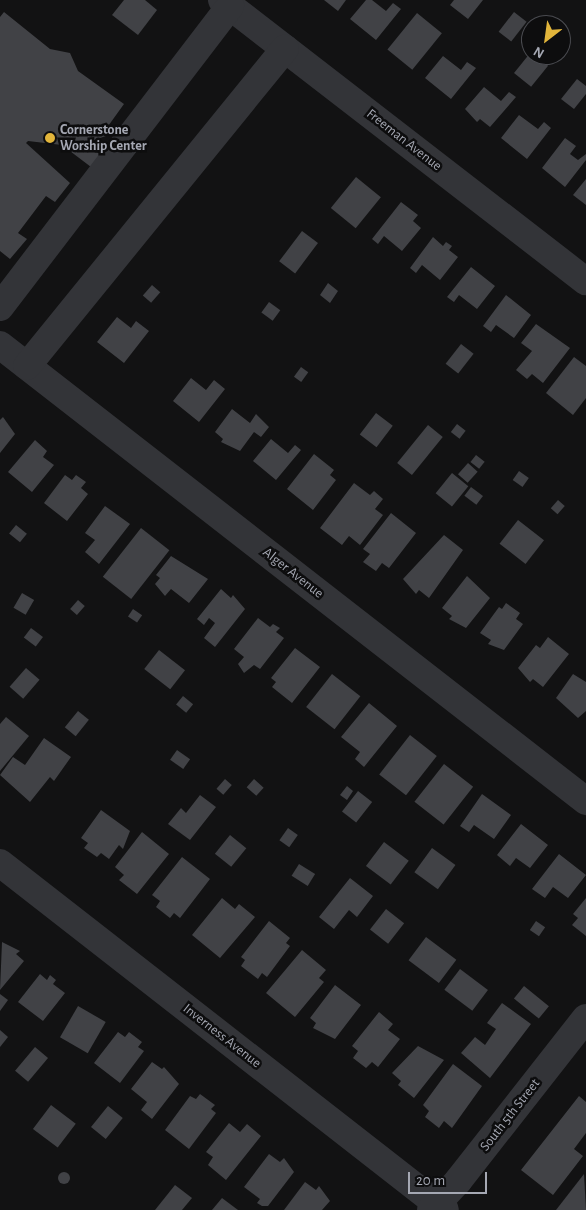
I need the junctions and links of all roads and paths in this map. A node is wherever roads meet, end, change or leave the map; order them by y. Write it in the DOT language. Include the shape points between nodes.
graph roads {
  1 [pos="226,3"];
  2 [pos="285,48"];
  3 [pos="586,281"];
  4 [pos="0,306"];
  5 [pos="0,345"];
  6 [pos="27,366"];
  7 [pos="586,801"];
  8 [pos="0,862"];
  9 [pos="586,1018"];
  10 [pos="437,1208"];
  1 -- 2 [label="street, Freeman Avenue"];
  1 -- 4 [label="street"];
  2 -- 3 [label="street, Freeman Avenue"];
  2 -- 6 [label="street"];
  5 -- 6 [label="street, Alger Avenue"];
  6 -- 7 [label="street, Alger Avenue"];
  8 -- 10 [label="street, Inverness Avenue"];
  9 -- 10 [label="street, South 5th Street"];
}
